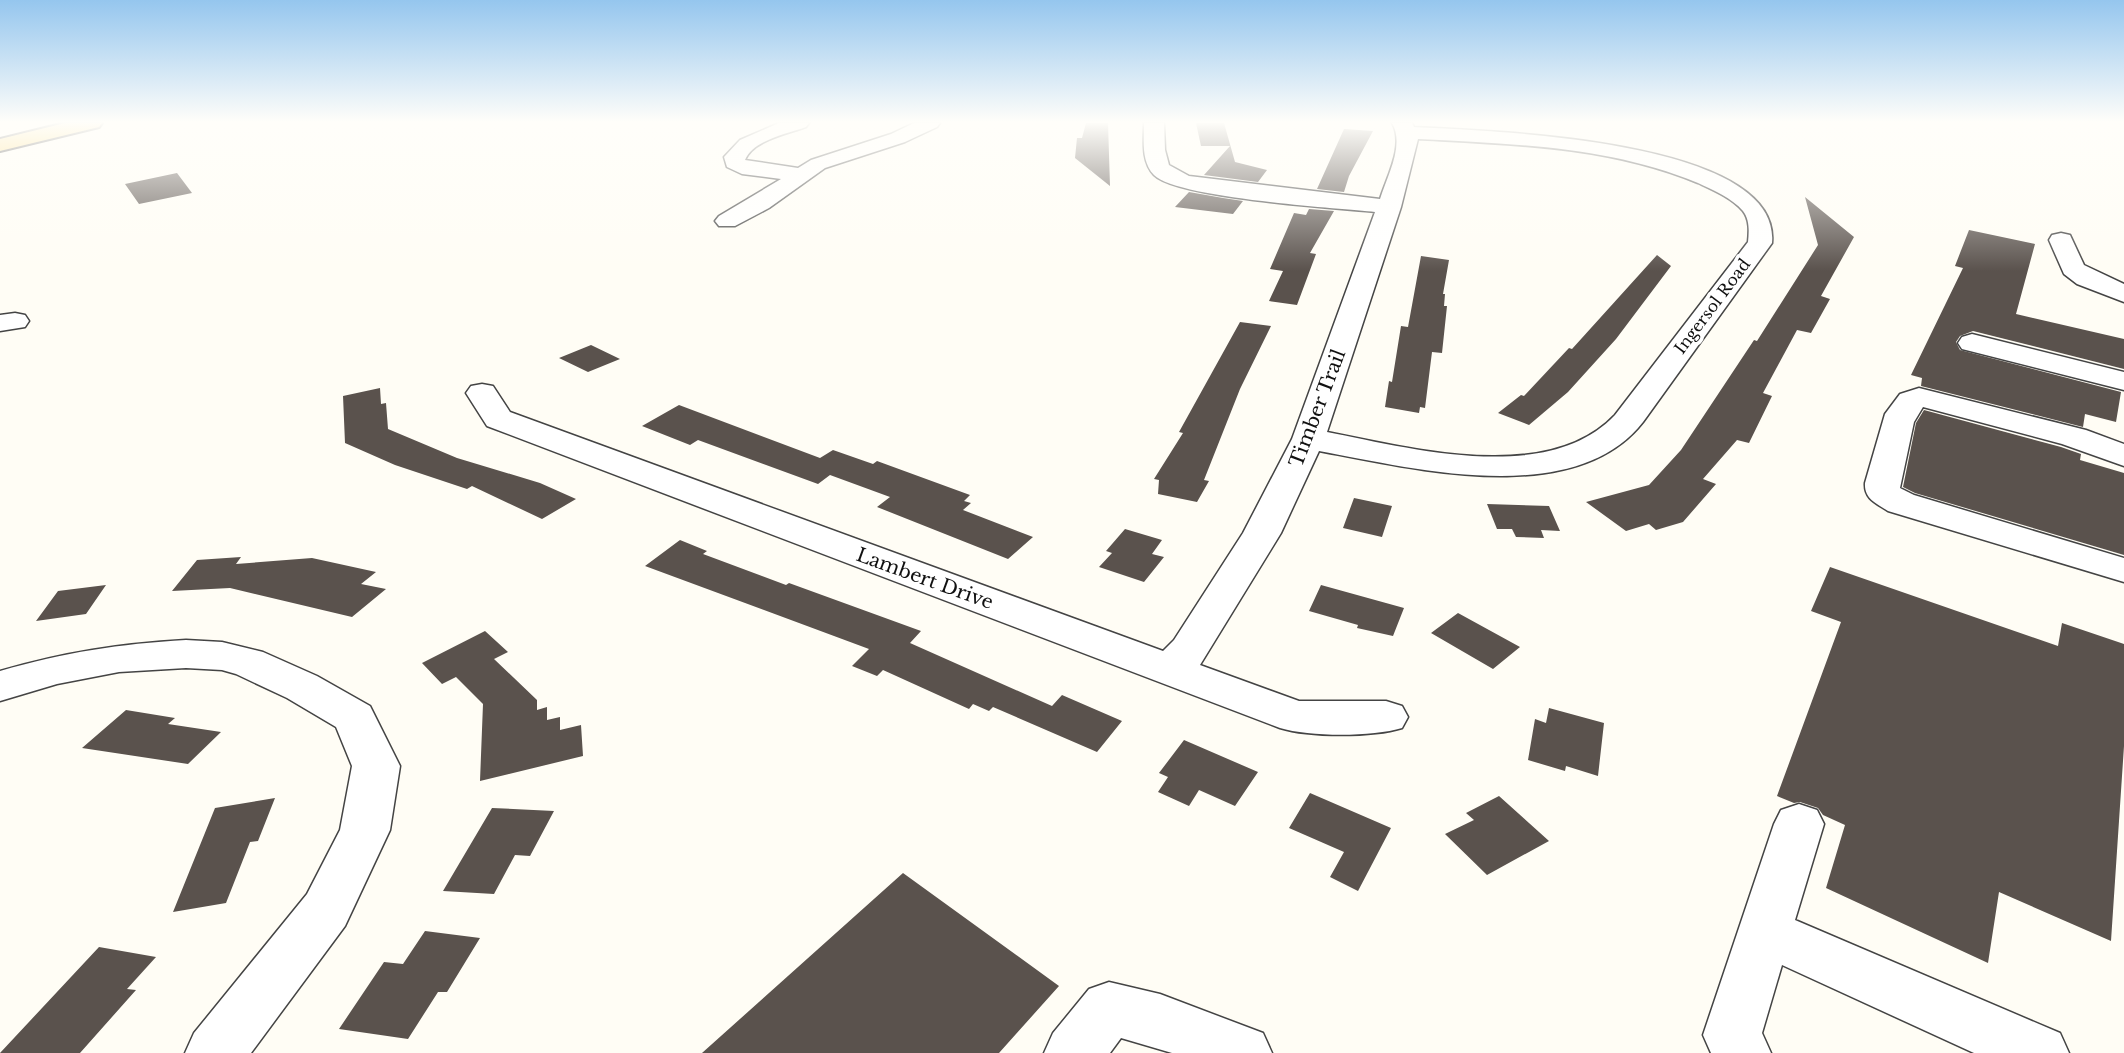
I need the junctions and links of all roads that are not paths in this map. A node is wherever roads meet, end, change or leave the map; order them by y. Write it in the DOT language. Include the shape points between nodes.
graph roads {
  1 [pos="781,172"];
  2 [pos="806,172"];
  3 [pos="1162,172"];
  4 [pos="1400,172"];
  5 [pos="1687,172"];
  6 [pos="802,175"];
  7 [pos="1389,207"];
  8 [pos="727,221"];
  9 [pos="2061,240"];
  10 [pos="2124,294"];
  11 [pos="1972,343"];
  12 [pos="2124,381"];
  13 [pos="482,393"];
  14 [pos="1308,439"];
  15 [pos="2124,456"];
  16 [pos="2124,570"];
  17 [pos="1170,669"];
  18 [pos="0,686"];
  19 [pos="1387,718"];
  20 [pos="1799,824"];
  21 [pos="1765,932"];
  22 [pos="215,1053"];
  23 [pos="1074,1053"];
  24 [pos="1242,1053"];
  25 [pos="1741,1053"];
  26 [pos="2039,1053"];
  1 -- 6 [label="street"];
  2 -- 6 [label="street"];
  3 -- 7 [label="street" via="1198,185"];
  4 -- 7 [label="street, Timber Trail"];
  5 -- 14 [label="street, Ingersol Road" via="1744,199 1760,219 1760,243 1617,431 1581,453 1529,465 1493,467"];
  6 -- 8 [label="street"];
  7 -- 14 [label="street, Timber Trail"];
  9 -- 10 [label="street" via="2073,268"];
  11 -- 12 [label="lane"];
  13 -- 17 [label="street, Lambert Drive" via="498,419"];
  14 -- 17 [label="street, Timber Trail" via="1262,533 1189,650"];
  15 -- 16 [label="street" via="2074,437 1919,397 1910,401 1898,419 1881,484 1883,493 1901,503"];
  17 -- 19 [label="street, Lambert Drive" via="1296,717"];
  18 -- 22 [label="street" via="119,658 222,656 302,687 354,717 376,766 365,830 326,910"];
  20 -- 21 [label="street"];
  21 -- 25 [label="street" via="1732,1035"];
  21 -- 26 [label="lane"];
  23 -- 24 [label="street" via="1109,1008 1160,1021"];
}
